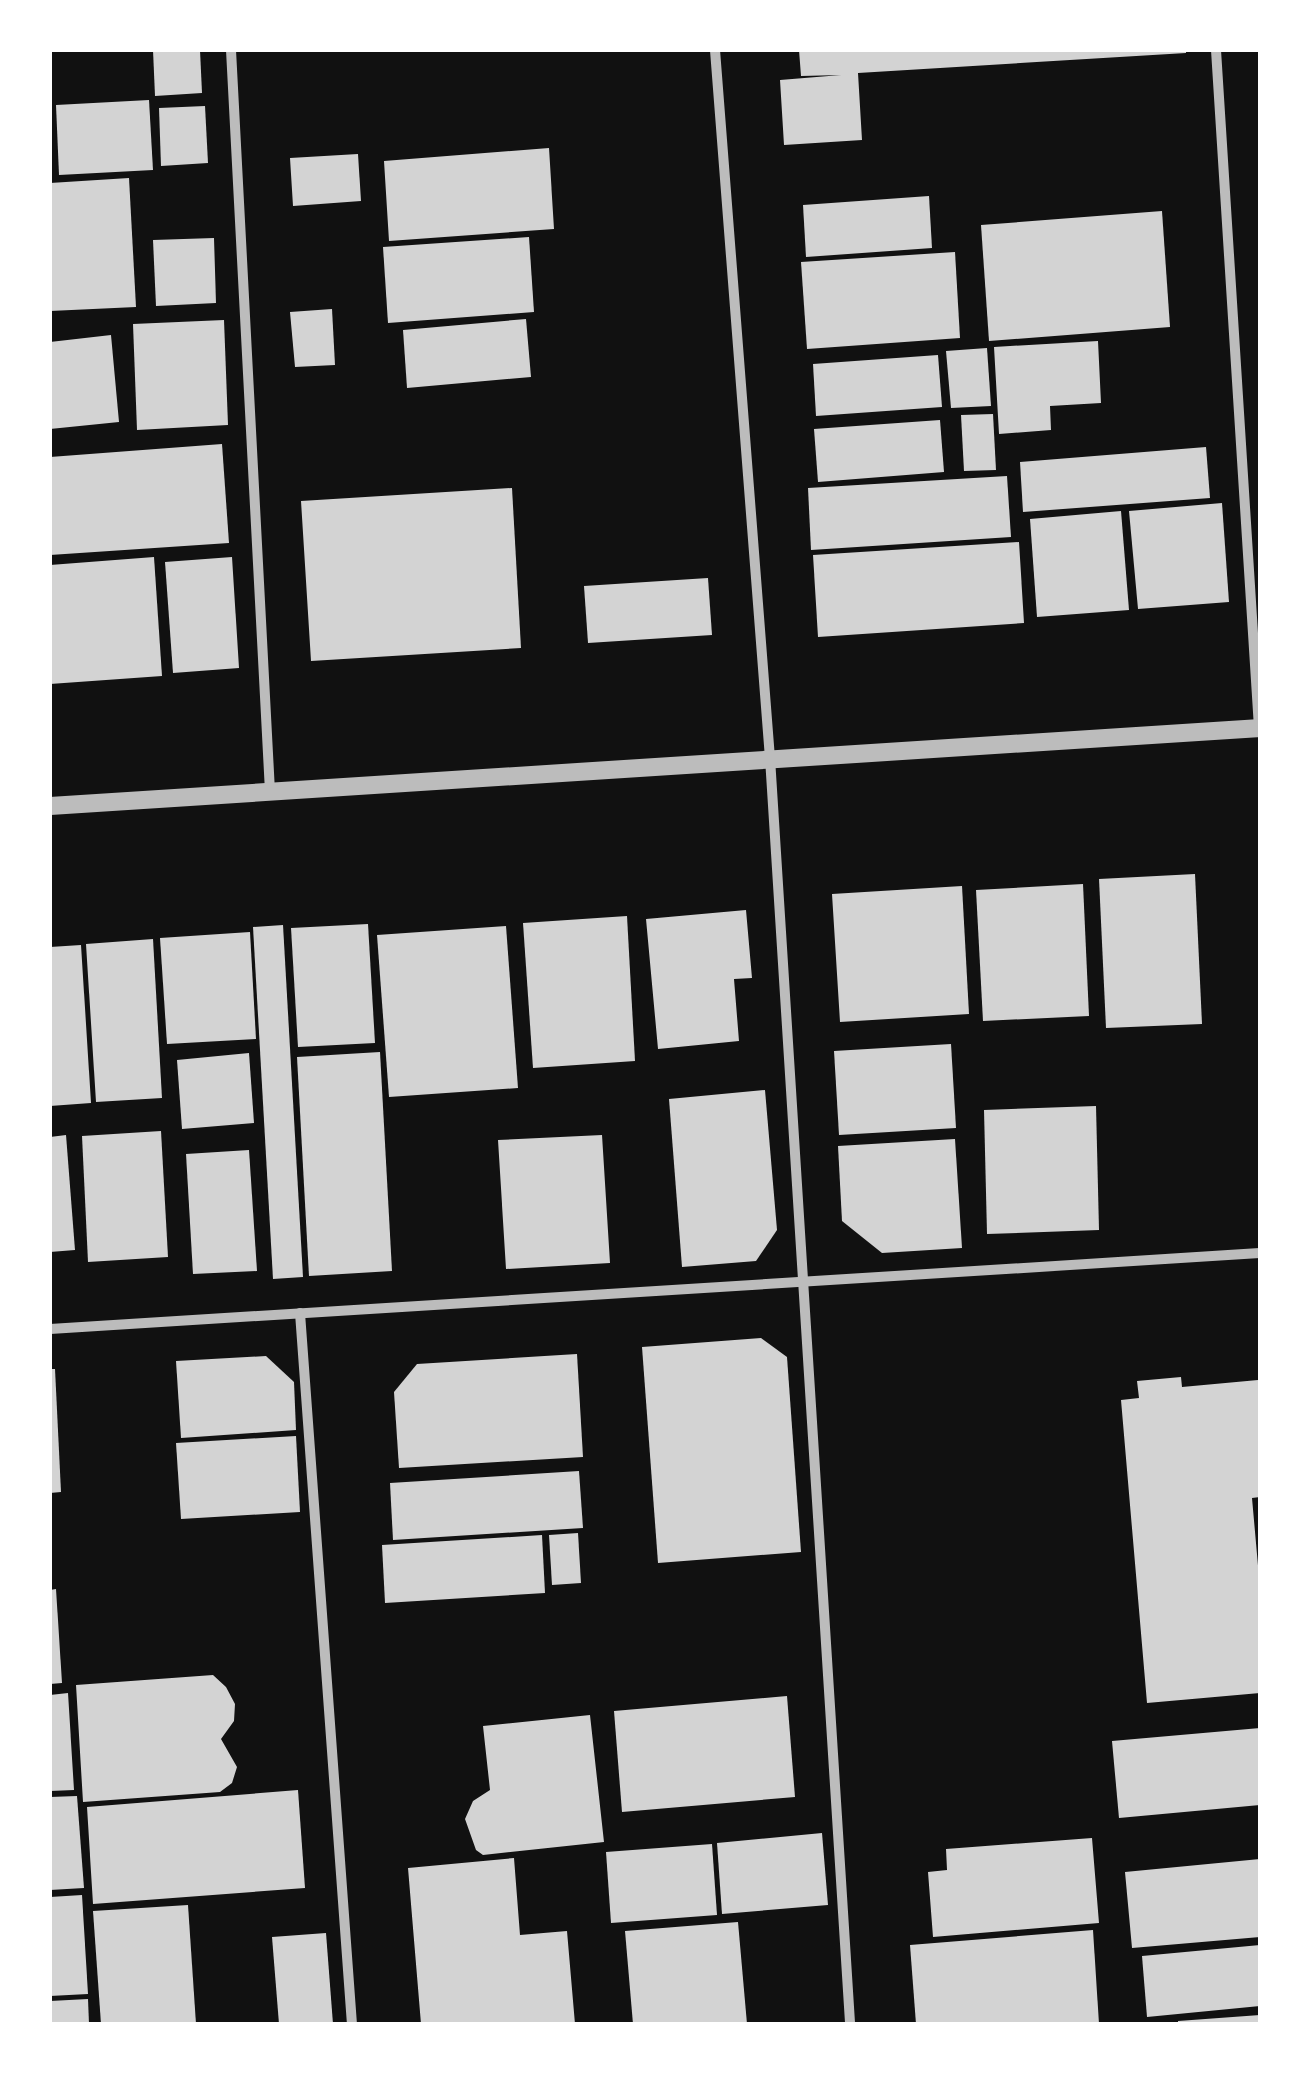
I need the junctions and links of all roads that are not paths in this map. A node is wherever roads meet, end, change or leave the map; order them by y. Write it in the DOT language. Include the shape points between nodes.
graph roads {
  1 [pos="231,50"];
  2 [pos="715,50"];
  3 [pos="1216,50"];
  4 [pos="1259,728"];
  5 [pos="770,758"];
  6 [pos="270,792"];
  7 [pos="50,806"];
  8 [pos="1260,1253"];
  9 [pos="804,1281"];
  10 [pos="300,1313"];
  11 [pos="50,1329"];
  12 [pos="352,2024"];
  13 [pos="850,2024"];
  1 -- 6 [label="street"];
  2 -- 5 [label="street"];
  3 -- 4 [label="street"];
  4 -- 5 [label="street"];
  5 -- 6 [label="street"];
  5 -- 9 [label="street"];
  6 -- 7 [label="street"];
  8 -- 9 [label="street"];
  9 -- 10 [label="street"];
  9 -- 13 [label="street"];
  10 -- 11 [label="street"];
  10 -- 12 [label="street"];
}
